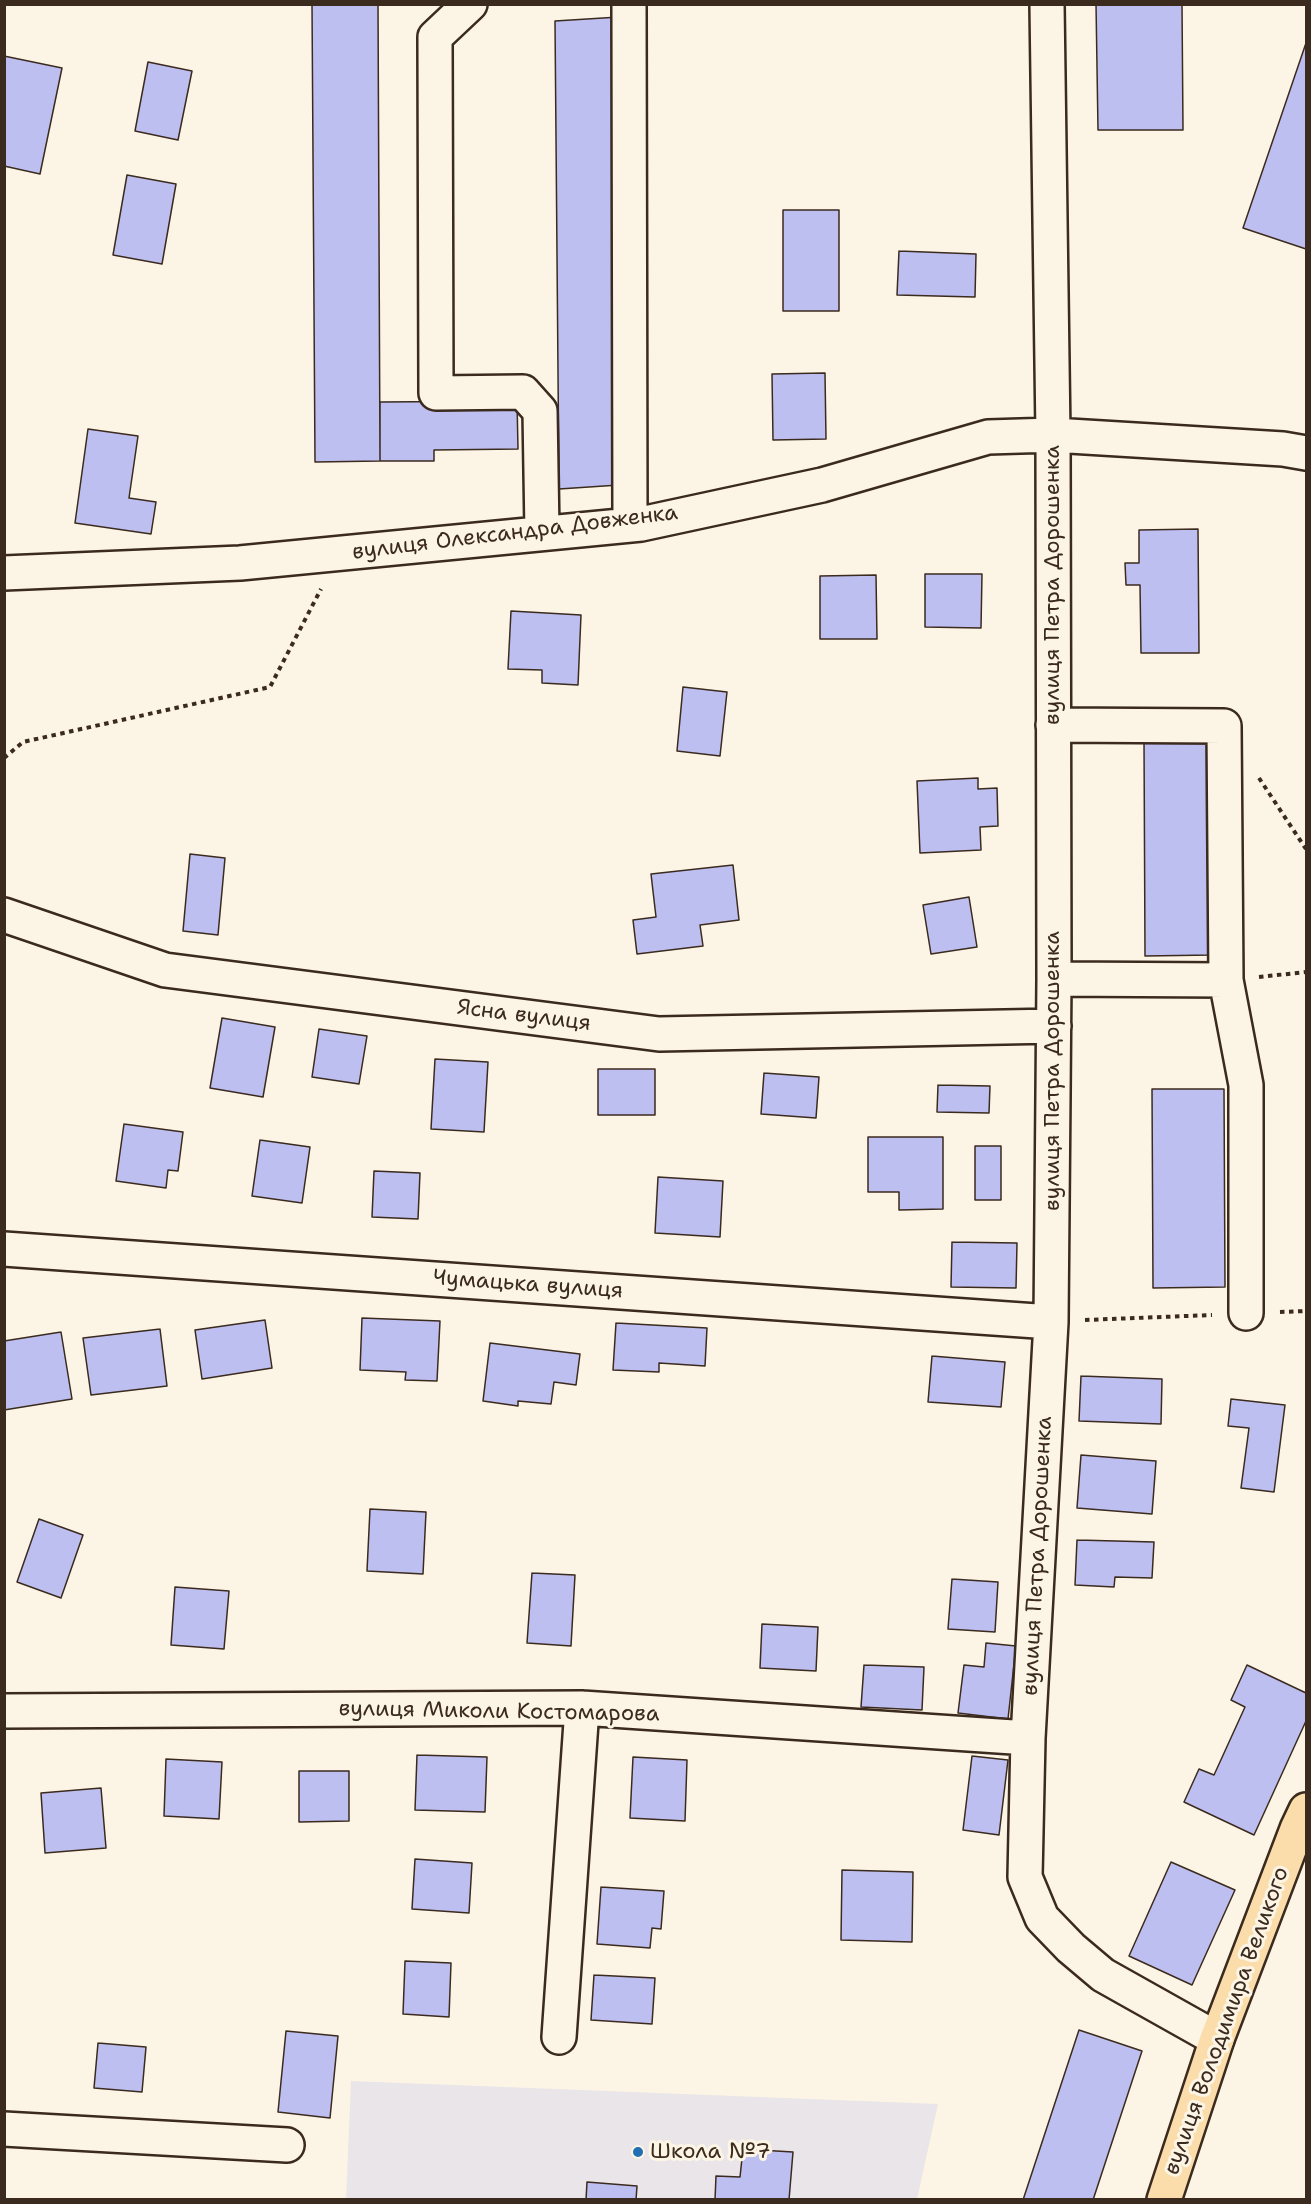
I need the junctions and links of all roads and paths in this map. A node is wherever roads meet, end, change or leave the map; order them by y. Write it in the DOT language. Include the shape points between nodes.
graph roads {
  1 [pos="470,4"];
  2 [pos="629,4"];
  3 [pos="1047,4"];
  4 [pos="1053,435"];
  5 [pos="1306,453"];
  6 [pos="630,525"];
  7 [pos="542,533"];
  8 [pos="339,554"];
  9 [pos="4,573"];
  10 [pos="1053,725"];
  11 [pos="4,758"];
  12 [pos="1256,772"];
  13 [pos="1306,849"];
  14 [pos="4,915"];
  15 [pos="1306,972"];
  16 [pos="1054,979"];
  17 [pos="1226,980"];
  18 [pos="1054,1026"];
  19 [pos="4,1249"];
  20 [pos="1306,1311"];
  21 [pos="1246,1313"];
  22 [pos="1051,1322"];
  23 [pos="582,1708"];
  24 [pos="4,1711"];
  25 [pos="1028,1738"];
  26 [pos="1306,1810"];
  27 [pos="559,2037"];
  28 [pos="1217,2039"];
  29 [pos="4,2129"];
  30 [pos="286,2145"];
  31 [pos="1164,2199"];
  1 -- 7 [label="street" via="435,38 436,393 523,392 540,411"];
  2 -- 6 [label="street"];
  3 -- 4 [label="street, вулиця Петра Дорошенка"];
  4 -- 5 [label="street, вулиця Олександра Довженка"];
  4 -- 6 [label="street, вулиця Олександра Довженка" via="988,437 822,485"];
  4 -- 10 [label="street, вулиця Петра Дорошенка"];
  6 -- 7 [label="street, вулиця Олександра Довженка"];
  7 -- 8 [label="street, вулиця Олександра Довженка"];
  8 -- 9 [label="street, вулиця Олександра Довженка" via="240,563"];
  8 -- 11 [label="path" via="270,687 22,742"];
  10 -- 16 [label="street, вулиця Петра Дорошенка"];
  10 -- 17 [label="street" via="1224,726"];
  12 -- 13 [label="path"];
  14 -- 18 [label="street, Ясна вулиця" via="165,970 659,1034"];
  15 -- 17 [label="path"];
  16 -- 17 [label="street"];
  16 -- 18 [label="street, вулиця Петра Дорошенка"];
  17 -- 21 [label="street" via="1246,1085"];
  18 -- 22 [label="street, вулиця Петра Дорошенка"];
  19 -- 22 [label="street, Чумацька вулиця"];
  20 -- 21 [label="path"];
  21 -- 22 [label="path"];
  22 -- 25 [label="street, вулиця Петра Дорошенка"];
  23 -- 24 [label="street, вулиця Миколи Костомарова"];
  23 -- 25 [label="street, вулиця Миколи Костомарова"];
  23 -- 27 [label="street"];
  25 -- 28 [label="street, вулиця Петра Дорошенка" via="1025,1877 1042,1918 1103,1975"];
  26 -- 28 [label="main road, вулиця Володимира Великого"];
  28 -- 31 [label="main road, вулиця Володимира Великого"];
  29 -- 30 [label="street"];
}
